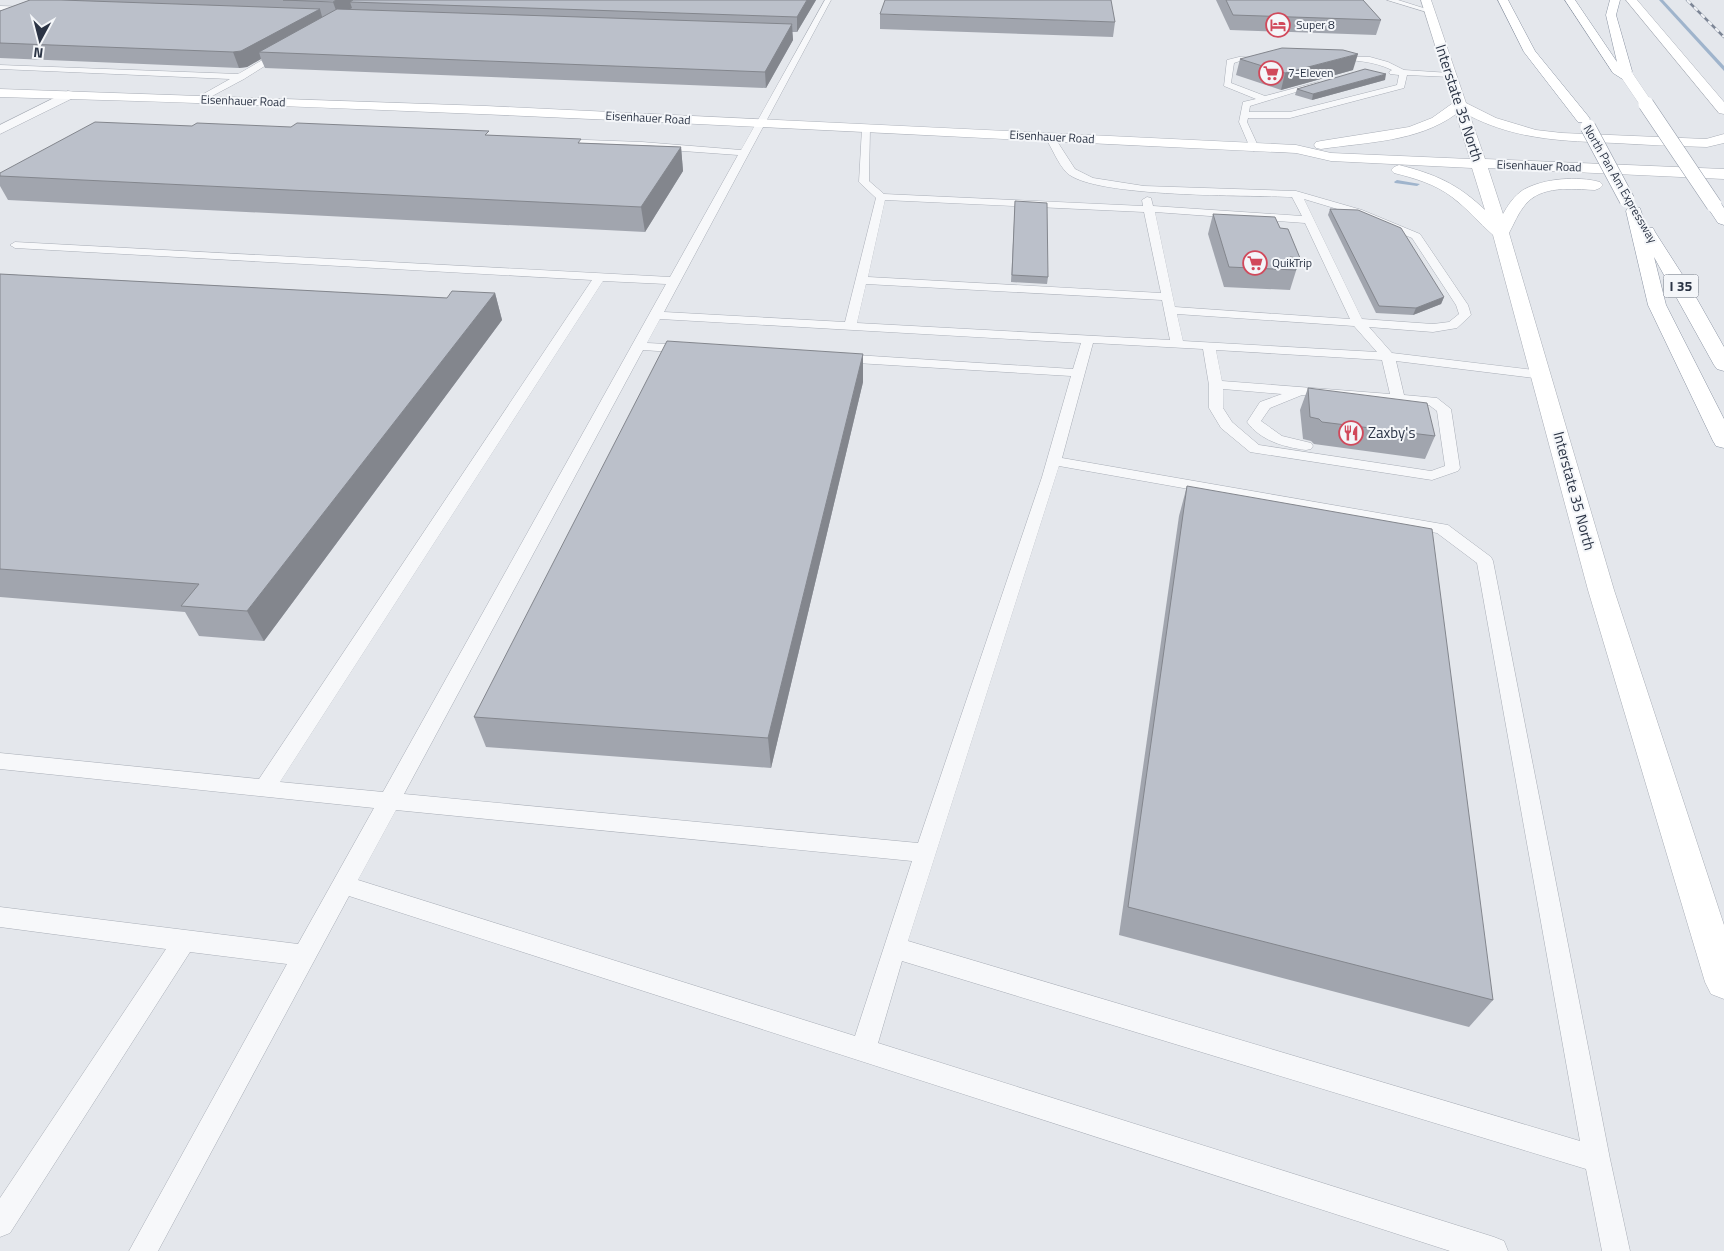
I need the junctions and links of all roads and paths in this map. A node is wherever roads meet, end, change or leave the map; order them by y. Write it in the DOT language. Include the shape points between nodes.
graph roads {
  1 [pos="828,0"];
  2 [pos="1390,0"];
  3 [pos="1503,0"];
  4 [pos="1570,0"];
  5 [pos="1615,0"];
  6 [pos="1631,0"];
  7 [pos="1428,6"];
  8 [pos="0,8"];
  9 [pos="32,9"];
  10 [pos="42,9"];
  11 [pos="8,18"];
  12 [pos="799,36"];
  13 [pos="808,36"];
  14 [pos="290,48"];
  15 [pos="1552,59"];
  16 [pos="1267,60"];
  17 [pos="1340,63"];
  18 [pos="1373,64"];
  19 [pos="1390,65"];
  20 [pos="0,67"];
  21 [pos="1379,72"];
  22 [pos="1403,73"];
  23 [pos="1450,75"];
  24 [pos="241,76"];
  25 [pos="1628,77"];
  26 [pos="1373,83"];
  27 [pos="1360,87"];
  28 [pos="1391,89"];
  29 [pos="1346,90"];
  30 [pos="1377,92"];
  31 [pos="0,93"];
  32 [pos="1315,93"];
  33 [pos="68,94"];
  34 [pos="1363,96"];
  35 [pos="201,99"];
  36 [pos="1265,99"];
  37 [pos="1459,105"];
  38 [pos="1724,110"];
  39 [pos="1244,115"];
  40 [pos="1586,123"];
  41 [pos="761,124"];
  42 [pos="866,128"];
  43 [pos="0,130"];
  44 [pos="1050,137"];
  45 [pos="1724,138"];
  46 [pos="554,141"];
  47 [pos="1316,146"];
  48 [pos="1254,148"];
  49 [pos="1296,150"];
  50 [pos="746,153"];
  51 [pos="1331,157"];
  52 [pos="1477,157"];
  53 [pos="1724,161"];
  54 [pos="1724,174"];
  55 [pos="1637,187"];
  56 [pos="1144,189"];
  57 [pos="1687,190"];
  58 [pos="1296,194"];
  59 [pos="880,197"];
  60 [pos="1719,199"];
  61 [pos="1630,205"];
  62 [pos="1149,209"];
  63 [pos="1308,220"];
  64 [pos="1724,220"];
  65 [pos="1501,233"];
  66 [pos="15,245"];
  67 [pos="600,277"];
  68 [pos="861,280"];
  69 [pos="675,281"];
  70 [pos="1167,297"];
  71 [pos="1170,310"];
  72 [pos="656,315"];
  73 [pos="1358,324"];
  74 [pos="850,326"];
  75 [pos="1088,339"];
  76 [pos="1176,344"];
  77 [pos="639,346"];
  78 [pos="1209,346"];
  79 [pos="698,350"];
  80 [pos="1388,356"];
  81 [pos="825,357"];
  82 [pos="1724,365"];
  83 [pos="1079,373"];
  84 [pos="1542,375"];
  85 [pos="1216,385"];
  86 [pos="1301,391"];
  87 [pos="1398,398"];
  88 [pos="1724,441"];
  89 [pos="1054,461"];
  90 [pos="1452,468"];
  91 [pos="0,761"];
  92 [pos="264,789"];
  93 [pos="389,802"];
  94 [pos="926,853"];
  95 [pos="344,885"];
  96 [pos="0,917"];
  97 [pos="184,940"];
  98 [pos="895,948"];
  99 [pos="305,956"];
  100 [pos="1724,982"];
  101 [pos="863,1050"];
  102 [pos="1596,1159"];
  103 [pos="0,1223"];
  104 [pos="143,1251"];
  105 [pos="1494,1251"];
  106 [pos="1616,1251"];
  1 -- 13 [label="lane"];
  2 -- 7 [label="lane"];
  3 -- 40 [label="main road" via="1530,52"];
  4 -- 25 [label="main road" via="1617,70"];
  5 -- 25 [label="main road" via="1611,15"];
  6 -- 38 [label="main road"];
  7 -- 23 [label="main road, Interstate 35 North"];
  8 -- 9 [label="lane"];
  9 -- 10 [label="lane"];
  9 -- 11 [label="lane"];
  12 -- 13 [label="lane"];
  13 -- 41 [label="lane"];
  14 -- 24 [label="lane"];
  15 -- 40 [label="main road, North Pan Am Expressway / I 35"];
  16 -- 36 [label="lane" via="1230,62 1227,84"];
  17 -- 19 [label="lane" via="1322,62 1332,58 1350,58 1378,60"];
  18 -- 19 [label="lane"];
  19 -- 22 [label="lane"];
  20 -- 24 [label="lane"];
  21 -- 22 [label="lane"];
  22 -- 23 [label="lane"];
  22 -- 28 [label="lane" via="1400,86"];
  23 -- 37 [label="main road, Interstate 35 North"];
  24 -- 35 [label="lane"];
  25 -- 60 [label="main road, bridge"];
  26 -- 28 [label="lane"];
  27 -- 30 [label="lane"];
  28 -- 30 [label="lane"];
  29 -- 34 [label="lane"];
  30 -- 34 [label="lane"];
  31 -- 33 [label="main road, Eisenhauer Road"];
  32 -- 34 [label="lane" via="1350,100"];
  32 -- 36 [label="lane"];
  32 -- 39 [label="lane" via="1290,115"];
  33 -- 35 [label="main road, Eisenhauer Road"];
  33 -- 43 [label="street"];
  35 -- 41 [label="main road, Eisenhauer Road"];
  36 -- 39 [label="lane" via="1246,104"];
  37 -- 45 [label="main road" via="1492,121 1535,134 1707,143"];
  37 -- 47 [label="main road" via="1437,121 1412,131"];
  37 -- 52 [label="main road, Interstate 35 North"];
  39 -- 48 [label="lane" via="1243,122"];
  40 -- 61 [label="main road, North Pan Am Expressway / I 35, bridge"];
  41 -- 42 [label="main road, Eisenhauer Road"];
  41 -- 50 [label="lane"];
  42 -- 44 [label="main road, Eisenhauer Road"];
  42 -- 59 [label="lane" via="864,182"];
  44 -- 48 [label="main road, Eisenhauer Road"];
  44 -- 56 [label="lane" via="1072,170 1090,180"];
  46 -- 50 [label="lane"];
  47 -- 49 [label="main road, Eisenhauer Road"];
  47 -- 52 [label="main road, Eisenhauer Road"];
  48 -- 49 [label="main road, Eisenhauer Road"];
  49 -- 51 [label="main road, Eisenhauer Road"];
  50 -- 69 [label="lane"];
  51 -- 52 [label="main road, Eisenhauer Road"];
  51 -- 65 [label="main road" via="1434,180 1466,200"];
  52 -- 53 [label="main road, Eisenhauer Road"];
  52 -- 54 [label="main road, Eisenhauer Road"];
  52 -- 65 [label="main road, Interstate 35 North"];
  55 -- 65 [label="main road" via="1564,185 1532,192 1521,199"];
  56 -- 58 [label="lane"];
  56 -- 62 [label="lane"];
  57 -- 60 [label="main road"];
  58 -- 63 [label="lane"];
  58 -- 73 [label="lane" via="1358,212 1416,236 1462,305 1465,316 1453,325 1433,328"];
  59 -- 62 [label="lane"];
  59 -- 68 [label="lane"];
  60 -- 64 [label="main road"];
  61 -- 82 [label="main road, North Pan Am Expressway / I 35" via="1680,284"];
  61 -- 88 [label="main road" via="1657,305"];
  62 -- 63 [label="lane"];
  62 -- 70 [label="lane"];
  63 -- 73 [label="lane"];
  65 -- 84 [label="main road, Interstate 35 North"];
  66 -- 67 [label="lane"];
  67 -- 69 [label="lane"];
  67 -- 92 [label="lane"];
  68 -- 70 [label="lane"];
  68 -- 74 [label="lane"];
  69 -- 72 [label="lane"];
  70 -- 71 [label="lane"];
  71 -- 73 [label="lane"];
  71 -- 76 [label="lane"];
  72 -- 74 [label="lane"];
  72 -- 77 [label="lane"];
  73 -- 80 [label="lane"];
  74 -- 75 [label="lane"];
  75 -- 76 [label="lane"];
  75 -- 83 [label="lane"];
  76 -- 78 [label="lane"];
  77 -- 79 [label="lane"];
  77 -- 93 [label="lane"];
  78 -- 80 [label="lane"];
  78 -- 85 [label="lane"];
  80 -- 84 [label="lane"];
  80 -- 87 [label="lane"];
  81 -- 83 [label="lane"];
  83 -- 89 [label="lane"];
  84 -- 100 [label="main road, Interstate 35 North" via="1601,590"];
  85 -- 86 [label="lane"];
  85 -- 90 [label="lane" via="1216,408 1226,425 1255,449 1432,476"];
  86 -- 87 [label="lane"];
  86 -- 90 [label="lane" via="1265,405 1254,422 1267,435 1293,444"];
  87 -- 90 [label="lane" via="1432,401 1444,409"];
  89 -- 94 [label="lane"];
  89 -- 102 [label="lane" via="1442,530 1486,561"];
  91 -- 92 [label="lane"];
  92 -- 93 [label="lane"];
  93 -- 94 [label="lane"];
  93 -- 95 [label="lane"];
  94 -- 98 [label="lane"];
  95 -- 99 [label="lane"];
  95 -- 101 [label="lane"];
  96 -- 97 [label="lane"];
  97 -- 99 [label="lane"];
  97 -- 103 [label="lane"];
  98 -- 101 [label="lane"];
  98 -- 102 [label="lane"];
  99 -- 104 [label="lane"];
  101 -- 105 [label="lane"];
  102 -- 106 [label="lane"];
}
